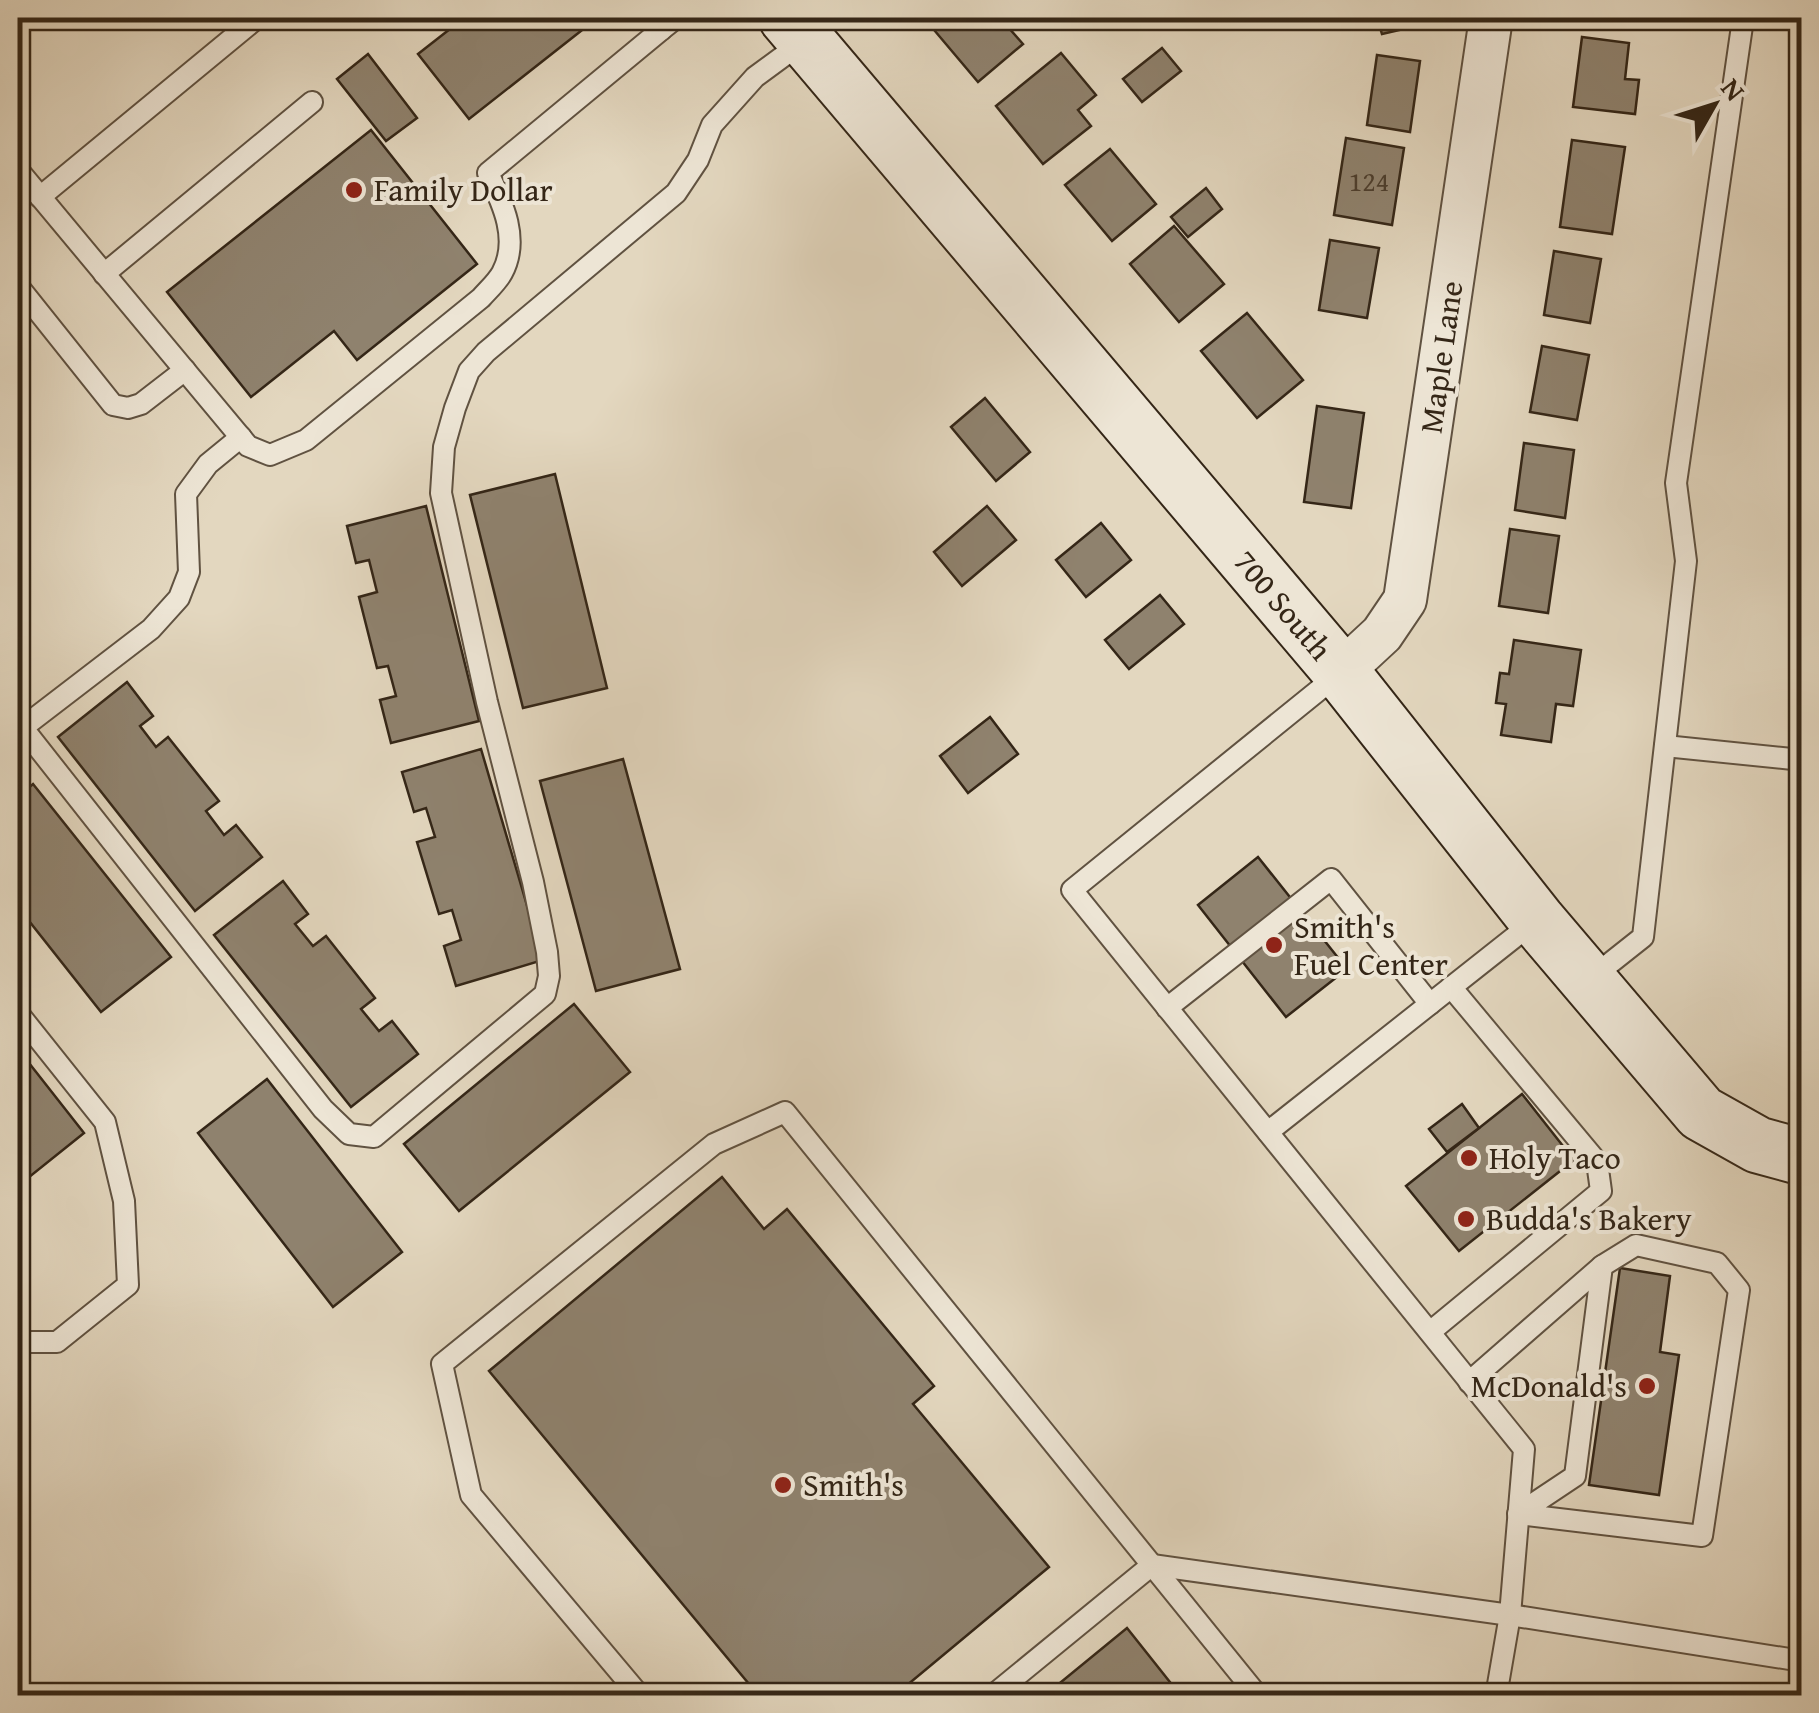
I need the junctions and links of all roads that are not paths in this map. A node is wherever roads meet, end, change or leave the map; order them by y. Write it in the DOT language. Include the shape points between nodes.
graph roads {
  1 [pos="1491,18"];
  2 [pos="252,22"];
  3 [pos="663,22"];
  4 [pos="1745,22"];
  5 [pos="796,28"];
  6 [pos="312,102"];
  7 [pos="26,187"];
  8 [pos="104,274"];
  9 [pos="18,286"];
  10 [pos="185,370"];
  11 [pos="242,437"];
  12 [pos="1341,672"];
  13 [pos="20,725"];
  14 [pos="1665,746"];
  15 [pos="1802,760"];
  16 [pos="1536,920"];
  17 [pos="1588,981"];
  18 [pos="1452,987"];
  19 [pos="1430,1004"];
  20 [pos="1167,1008"];
  21 [pos="18,1013"];
  22 [pos="1268,1132"];
  23 [pos="1802,1158"];
  24 [pos="1602,1266"];
  25 [pos="1430,1332"];
  26 [pos="18,1342"];
  27 [pos="1470,1382"];
  28 [pos="1518,1514"];
  29 [pos="1152,1565"];
  30 [pos="1510,1615"];
  31 [pos="1802,1661"];
  32 [pos="640,1696"];
  33 [pos="992,1696"];
  34 [pos="1258,1696"];
  35 [pos="1496,1696"];
  1 -- 12 [label="street, Maple Lane" via="1405,600 1382,634"];
  2 -- 7 [label="lane"];
  3 -- 11 [label="lane" via="488,174 506,211 511,248 502,274 481,298 306,440 270,455"];
  4 -- 14 [label="lane" via="1676,483 1686,561"];
  5 -- 12 [label="street, 700 South"];
  5 -- 13 [label="lane" via="712,126 676,194 469,372 444,447 441,493 536,900 548,964 544,994 374,1137 349,1134 322,1109"];
  6 -- 8 [label="lane"];
  7 -- 8 [label="lane"];
  8 -- 10 [label="lane"];
  9 -- 10 [label="lane" via="113,405 141,404"];
  10 -- 11 [label="lane"];
  11 -- 13 [label="lane" via="208,464 186,494 189,572 178,598 152,629"];
  12 -- 16 [label="street, 700 South"];
  12 -- 20 [label="lane" via="1072,890"];
  14 -- 15 [label="lane"];
  14 -- 17 [label="lane" via="1643,938"];
  16 -- 17 [label="street, 700 South"];
  16 -- 18 [label="lane"];
  17 -- 23 [label="street, 700 South" via="1701,1113 1758,1144"];
  18 -- 19 [label="lane"];
  18 -- 25 [label="lane" via="1596,1162 1601,1191"];
  19 -- 20 [label="lane" via="1331,879"];
  19 -- 22 [label="lane"];
  20 -- 22 [label="lane"];
  21 -- 26 [label="lane" via="105,1122 124,1201 128,1285 57,1342"];
  22 -- 25 [label="lane"];
  24 -- 27 [label="lane"];
  24 -- 28 [label="lane" via="1575,1476"];
  24 -- 28 [label="lane" via="1636,1245 1717,1263 1739,1290 1702,1536"];
  25 -- 27 [label="lane"];
  27 -- 28 [label="lane" via="1524,1449"];
  28 -- 30 [label="lane"];
  29 -- 30 [label="lane"];
  29 -- 32 [label="lane" via="786,1112 714,1144 442,1364 471,1495"];
  29 -- 33 [label="lane"];
  29 -- 34 [label="lane"];
  30 -- 31 [label="lane"];
  30 -- 35 [label="lane"];
}
